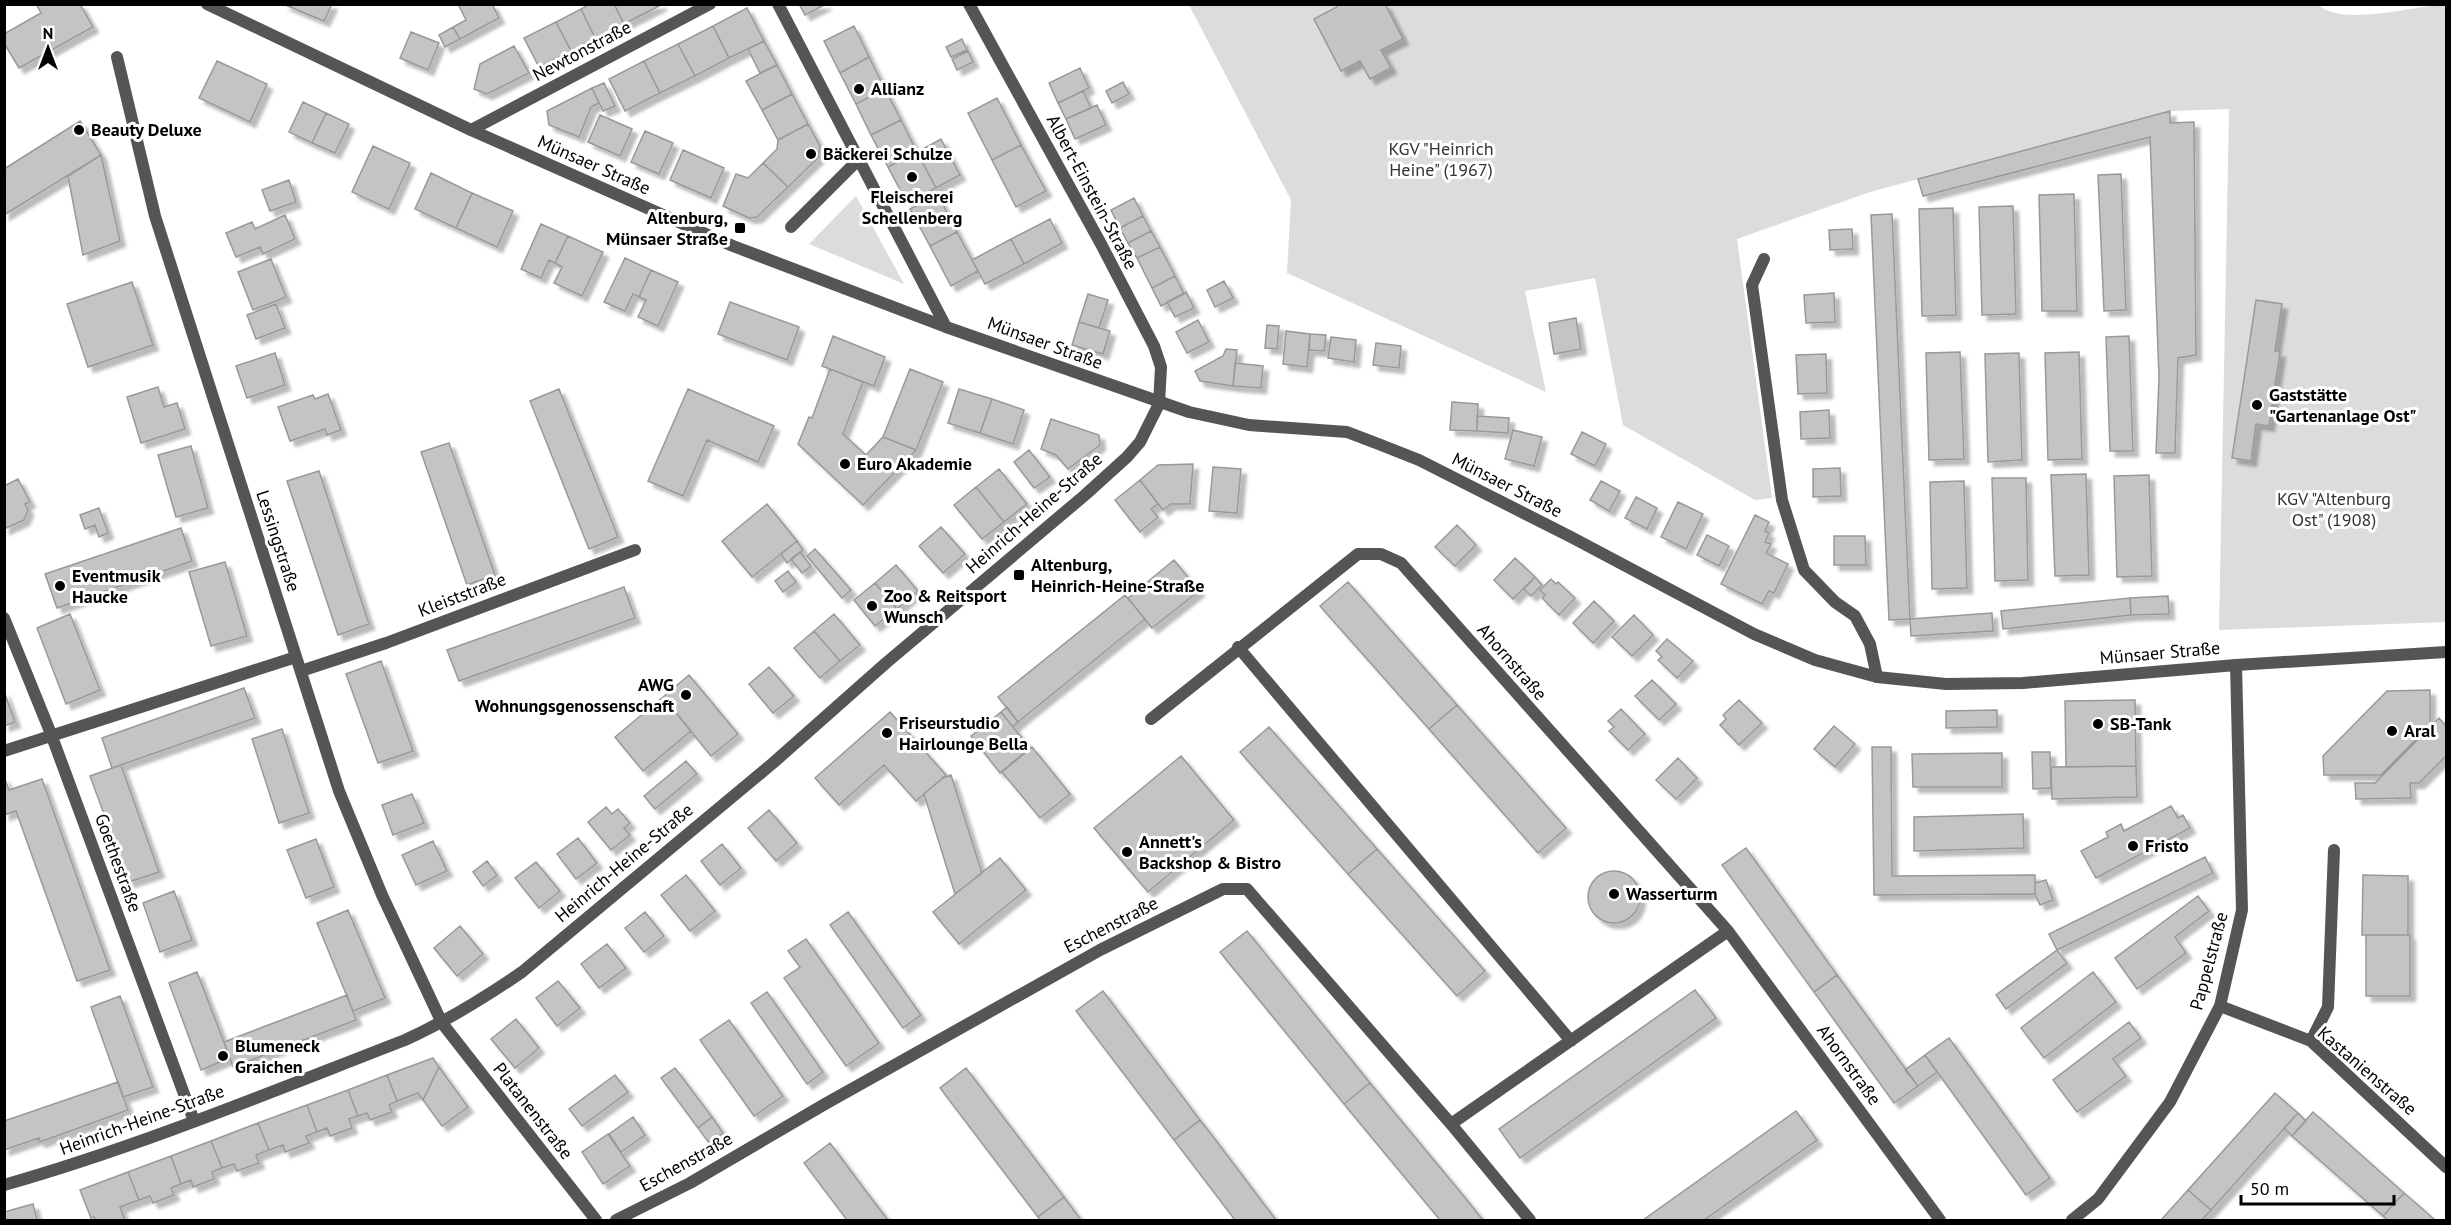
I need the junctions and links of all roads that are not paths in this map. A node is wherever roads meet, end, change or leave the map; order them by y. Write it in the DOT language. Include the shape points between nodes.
graph roads {
  1 [pos="710,4"];
  2 [pos="778,4"];
  3 [pos="969,4"];
  4 [pos="209,5"];
  5 [pos="117,57"];
  6 [pos="471,130"];
  7 [pos="860,158"];
  8 [pos="791,227"];
  9 [pos="1764,259"];
  10 [pos="946,327"];
  11 [pos="1159,404"];
  12 [pos="635,550"];
  13 [pos="4,618"];
  14 [pos="1238,647"];
  15 [pos="2446,652"];
  16 [pos="296,657"];
  17 [pos="2236,665"];
  18 [pos="301,671"];
  19 [pos="1877,677"];
  20 [pos="1150,719"];
  21 [pos="51,734"];
  22 [pos="4,751"];
  23 [pos="2334,850"];
  24 [pos="1728,931"];
  25 [pos="2220,1006"];
  26 [pos="442,1023"];
  27 [pos="1571,1041"];
  28 [pos="2311,1041"];
  29 [pos="194,1121"];
  30 [pos="1451,1124"];
  31 [pos="2446,1167"];
  32 [pos="4,1185"];
  33 [pos="596,1221"];
  34 [pos="616,1221"];
  35 [pos="1530,1221"];
  36 [pos="1940,1221"];
  37 [pos="2072,1221"];
  1 -- 6 [label="street, Newtonstraße"];
  2 -- 7 [label="street"];
  3 -- 11 [label="street, Albert-Einstein-Straße" via="1154,346 1161,367"];
  4 -- 6 [label="street, Münsaer Straße"];
  5 -- 16 [label="street, Lessingstraße" via="155,216"];
  6 -- 10 [label="street, Münsaer Straße" via="734,246"];
  7 -- 8 [label="street"];
  7 -- 10 [label="street"];
  9 -- 19 [label="street" via="1752,285 1782,501 1804,570 1855,616 1870,644"];
  10 -- 11 [label="street, Münsaer Straße"];
  11 -- 19 [label="street, Münsaer Straße" via="1249,425 1347,432 1419,460 1754,634 1815,660"];
  11 -- 26 [label="street, Heinrich-Heine-Straße" via="1140,442 1085,495 522,972"];
  12 -- 18 [label="street, Kleiststraße"];
  13 -- 21 [label="street, Goethestraße"];
  14 -- 20 [label="street, Ahornstraße"];
  14 -- 24 [label="street, Ahornstraße" via="1358,554 1381,554 1401,562"];
  14 -- 27 [label="street"];
  15 -- 17 [label="street, Münsaer Straße"];
  16 -- 18 [label="street, Lessingstraße"];
  16 -- 21 [label="street"];
  17 -- 19 [label="street, Münsaer Straße" via="2023,682 1946,684"];
  17 -- 25 [label="street, Pappelstraße" via="2242,910"];
  18 -- 26 [label="street, Lessingstraße" via="339,791"];
  21 -- 22 [label="street"];
  21 -- 29 [label="street, Goethestraße"];
  23 -- 28 [label="street" via="2328,1007"];
  24 -- 27 [label="street"];
  24 -- 36 [label="street, Ahornstraße"];
  25 -- 28 [label="street, Kastanienstraße"];
  25 -- 37 [label="street, Pappelstraße" via="2170,1102 2098,1199"];
  26 -- 29 [label="street, Heinrich-Heine-Straße"];
  26 -- 33 [label="street, Platanenstraße"];
  27 -- 30 [label="street"];
  28 -- 31 [label="street, Kastanienstraße"];
  29 -- 32 [label="street, Heinrich-Heine-Straße"];
  30 -- 34 [label="street, Eschenstraße" via="1247,889 1224,889 1100,950"];
  30 -- 35 [label="street, Eschenstraße"];
}
